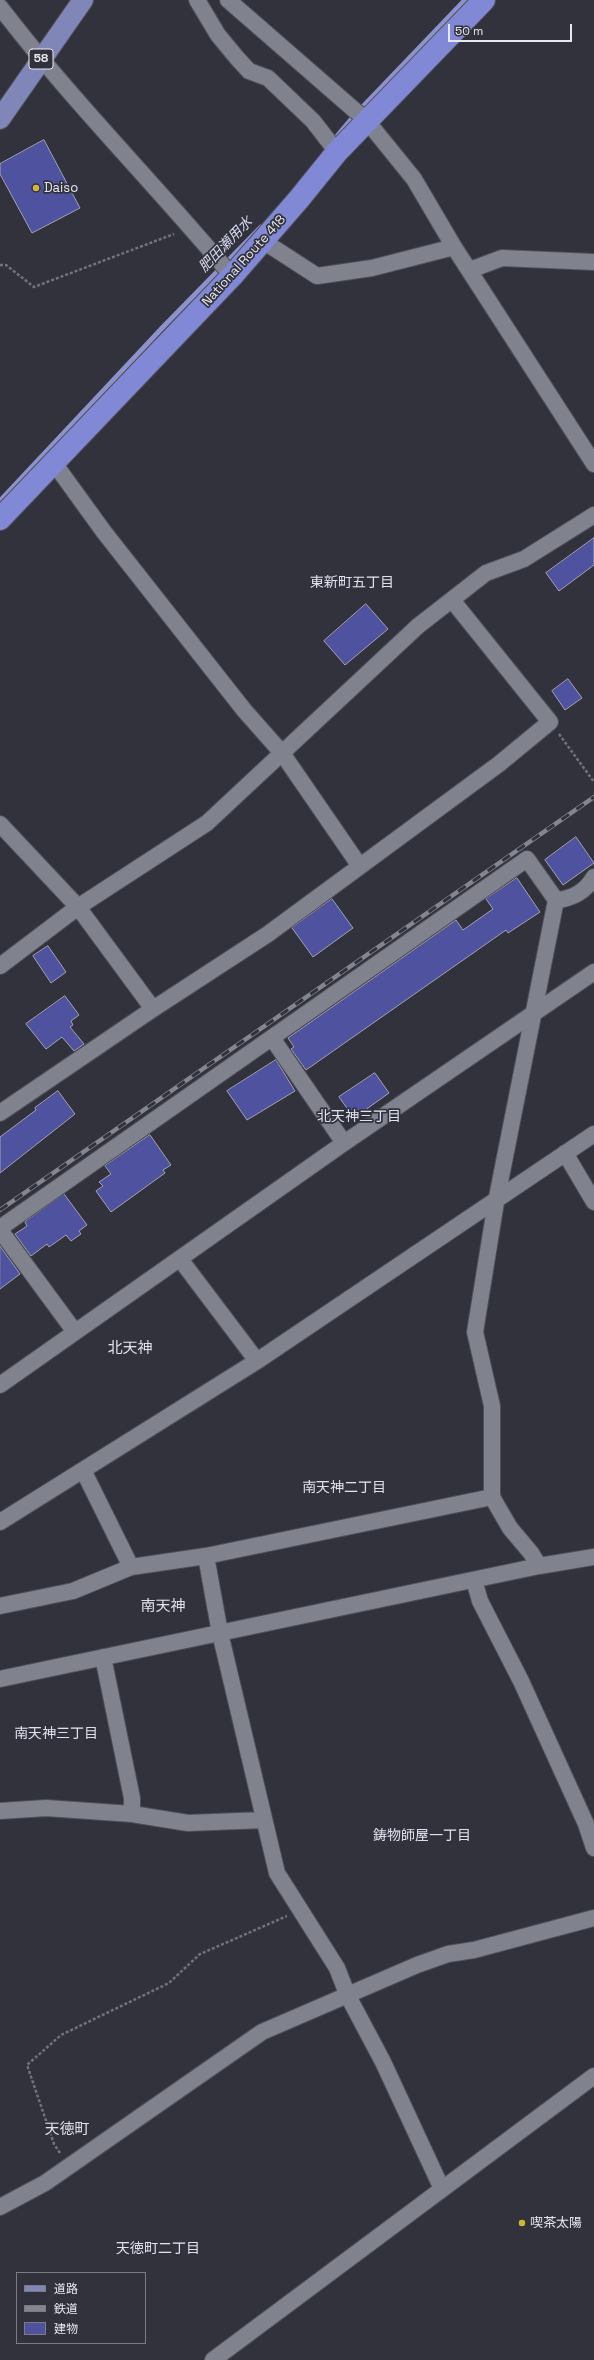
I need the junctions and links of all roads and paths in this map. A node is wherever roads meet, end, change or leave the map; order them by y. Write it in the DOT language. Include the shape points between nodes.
graph roads {
  1 [pos="83,0"];
  2 [pos="197,0"];
  3 [pos="228,0"];
  4 [pos="484,0"];
  5 [pos="0,7"];
  6 [pos="41,60"];
  7 [pos="0,119"];
  8 [pos="367,121"];
  9 [pos="337,152"];
  10 [pos="192,228"];
  11 [pos="263,241"];
  12 [pos="454,247"];
  13 [pos="594,262"];
  14 [pos="0,265"];
  15 [pos="470,270"];
  16 [pos="232,276"];
  17 [pos="54,463"];
  18 [pos="594,464"];
  19 [pos="594,515"];
  20 [pos="0,519"];
  21 [pos="452,600"];
  22 [pos="550,722"];
  23 [pos="282,753"];
  24 [pos="594,782"];
  25 [pos="0,824"];
  26 [pos="359,866"];
  27 [pos="594,877"];
  28 [pos="556,900"];
  29 [pos="78,907"];
  30 [pos="0,966"];
  31 [pos="594,972"];
  32 [pos="153,1009"];
  33 [pos="533,1014"];
  34 [pos="272,1038"];
  35 [pos="0,1113"];
  36 [pos="594,1134"];
  37 [pos="344,1142"];
  38 [pos="565,1153"];
  39 [pos="496,1202"];
  40 [pos="594,1202"];
  41 [pos="0,1229"];
  42 [pos="180,1259"];
  43 [pos="75,1332"];
  44 [pos="257,1361"];
  45 [pos="0,1385"];
  46 [pos="83,1470"];
  47 [pos="492,1497"];
  48 [pos="0,1522"];
  49 [pos="206,1556"];
  50 [pos="594,1557"];
  51 [pos="539,1566"];
  52 [pos="131,1567"];
  53 [pos="474,1580"];
  54 [pos="0,1606"];
  55 [pos="220,1633"];
  56 [pos="103,1657"];
  57 [pos="0,1679"];
  58 [pos="0,1811"];
  59 [pos="132,1814"];
  60 [pos="264,1820"];
  61 [pos="594,1848"];
  62 [pos="301,1910"];
  63 [pos="594,1918"];
  64 [pos="348,1996"];
  65 [pos="594,2076"];
  66 [pos="69,2165"];
  67 [pos="442,2189"];
  68 [pos="0,2207"];
  69 [pos="213,2360"];
  1 -- 6 [label="main road, 58"];
  2 -- 9 [label="street" via="218,35 237,58 249,71 268,78 313,121"];
  3 -- 8 [label="street"];
  4 -- 8 [label="highway, National Route 418"];
  5 -- 6 [label="street"];
  6 -- 7 [label="main road, 58"];
  6 -- 10 [label="street"];
  8 -- 9 [label="highway, National Route 418"];
  8 -- 12 [label="street" via="414,179"];
  9 -- 11 [label="highway, National Route 418"];
  10 -- 14 [label="path" via="34,287 6,265"];
  10 -- 16 [label="street"];
  11 -- 12 [label="street" via="317,276 372,268"];
  11 -- 16 [label="highway, National Route 418"];
  12 -- 15 [label="street"];
  13 -- 15 [label="street" via="502,258"];
  15 -- 18 [label="street"];
  16 -- 17 [label="highway, National Route 418"];
  17 -- 20 [label="highway, National Route 418"];
  17 -- 23 [label="street" via="104,532 244,710"];
  19 -- 21 [label="street" via="524,559 486,573"];
  21 -- 22 [label="street"];
  21 -- 23 [label="street" via="418,626"];
  22 -- 24 [label="path"];
  22 -- 26 [label="street" via="493,769"];
  23 -- 26 [label="street"];
  23 -- 29 [label="street" via="207,823"];
  25 -- 29 [label="street"];
  26 -- 32 [label="street" via="268,934"];
  27 -- 28 [label="street" via="590,885 570,899"];
  28 -- 33 [label="street"];
  28 -- 34 [label="street" via="527,859"];
  29 -- 30 [label="street"];
  29 -- 32 [label="street"];
  31 -- 33 [label="street"];
  32 -- 35 [label="street"];
  33 -- 37 [label="street"];
  33 -- 39 [label="street"];
  34 -- 37 [label="street"];
  34 -- 41 [label="street"];
  36 -- 38 [label="street"];
  37 -- 42 [label="street"];
  38 -- 39 [label="street"];
  38 -- 40 [label="street"];
  39 -- 44 [label="street"];
  39 -- 47 [label="street" via="475,1332 492,1406"];
  41 -- 43 [label="street"];
  42 -- 43 [label="street"];
  42 -- 44 [label="street"];
  43 -- 45 [label="street"];
  44 -- 46 [label="street"];
  46 -- 48 [label="street"];
  46 -- 52 [label="street"];
  47 -- 49 [label="street"];
  47 -- 51 [label="street" via="510,1528 531,1552"];
  49 -- 52 [label="street"];
  49 -- 55 [label="street"];
  50 -- 51 [label="street"];
  51 -- 53 [label="street"];
  52 -- 54 [label="street" via="73,1591"];
  53 -- 55 [label="street"];
  53 -- 61 [label="street" via="480,1601 521,1681 586,1824"];
  55 -- 56 [label="street"];
  55 -- 60 [label="street"];
  56 -- 57 [label="street"];
  56 -- 59 [label="street" via="132,1798"];
  58 -- 59 [label="street" via="46,1808"];
  59 -- 60 [label="street" via="188,1823"];
  60 -- 62 [label="street" via="277,1873"];
  62 -- 64 [label="street" via="337,1968"];
  62 -- 66 [label="path" via="200,1954 169,1983 61,2035 27,2065 54,2144"];
  63 -- 64 [label="street" via="474,1950 448,1954"];
  64 -- 66 [label="street" via="262,2032"];
  64 -- 67 [label="street" via="383,2062"];
  65 -- 67 [label="street"];
  66 -- 68 [label="street" via="45,2183"];
  67 -- 69 [label="street"];
}
